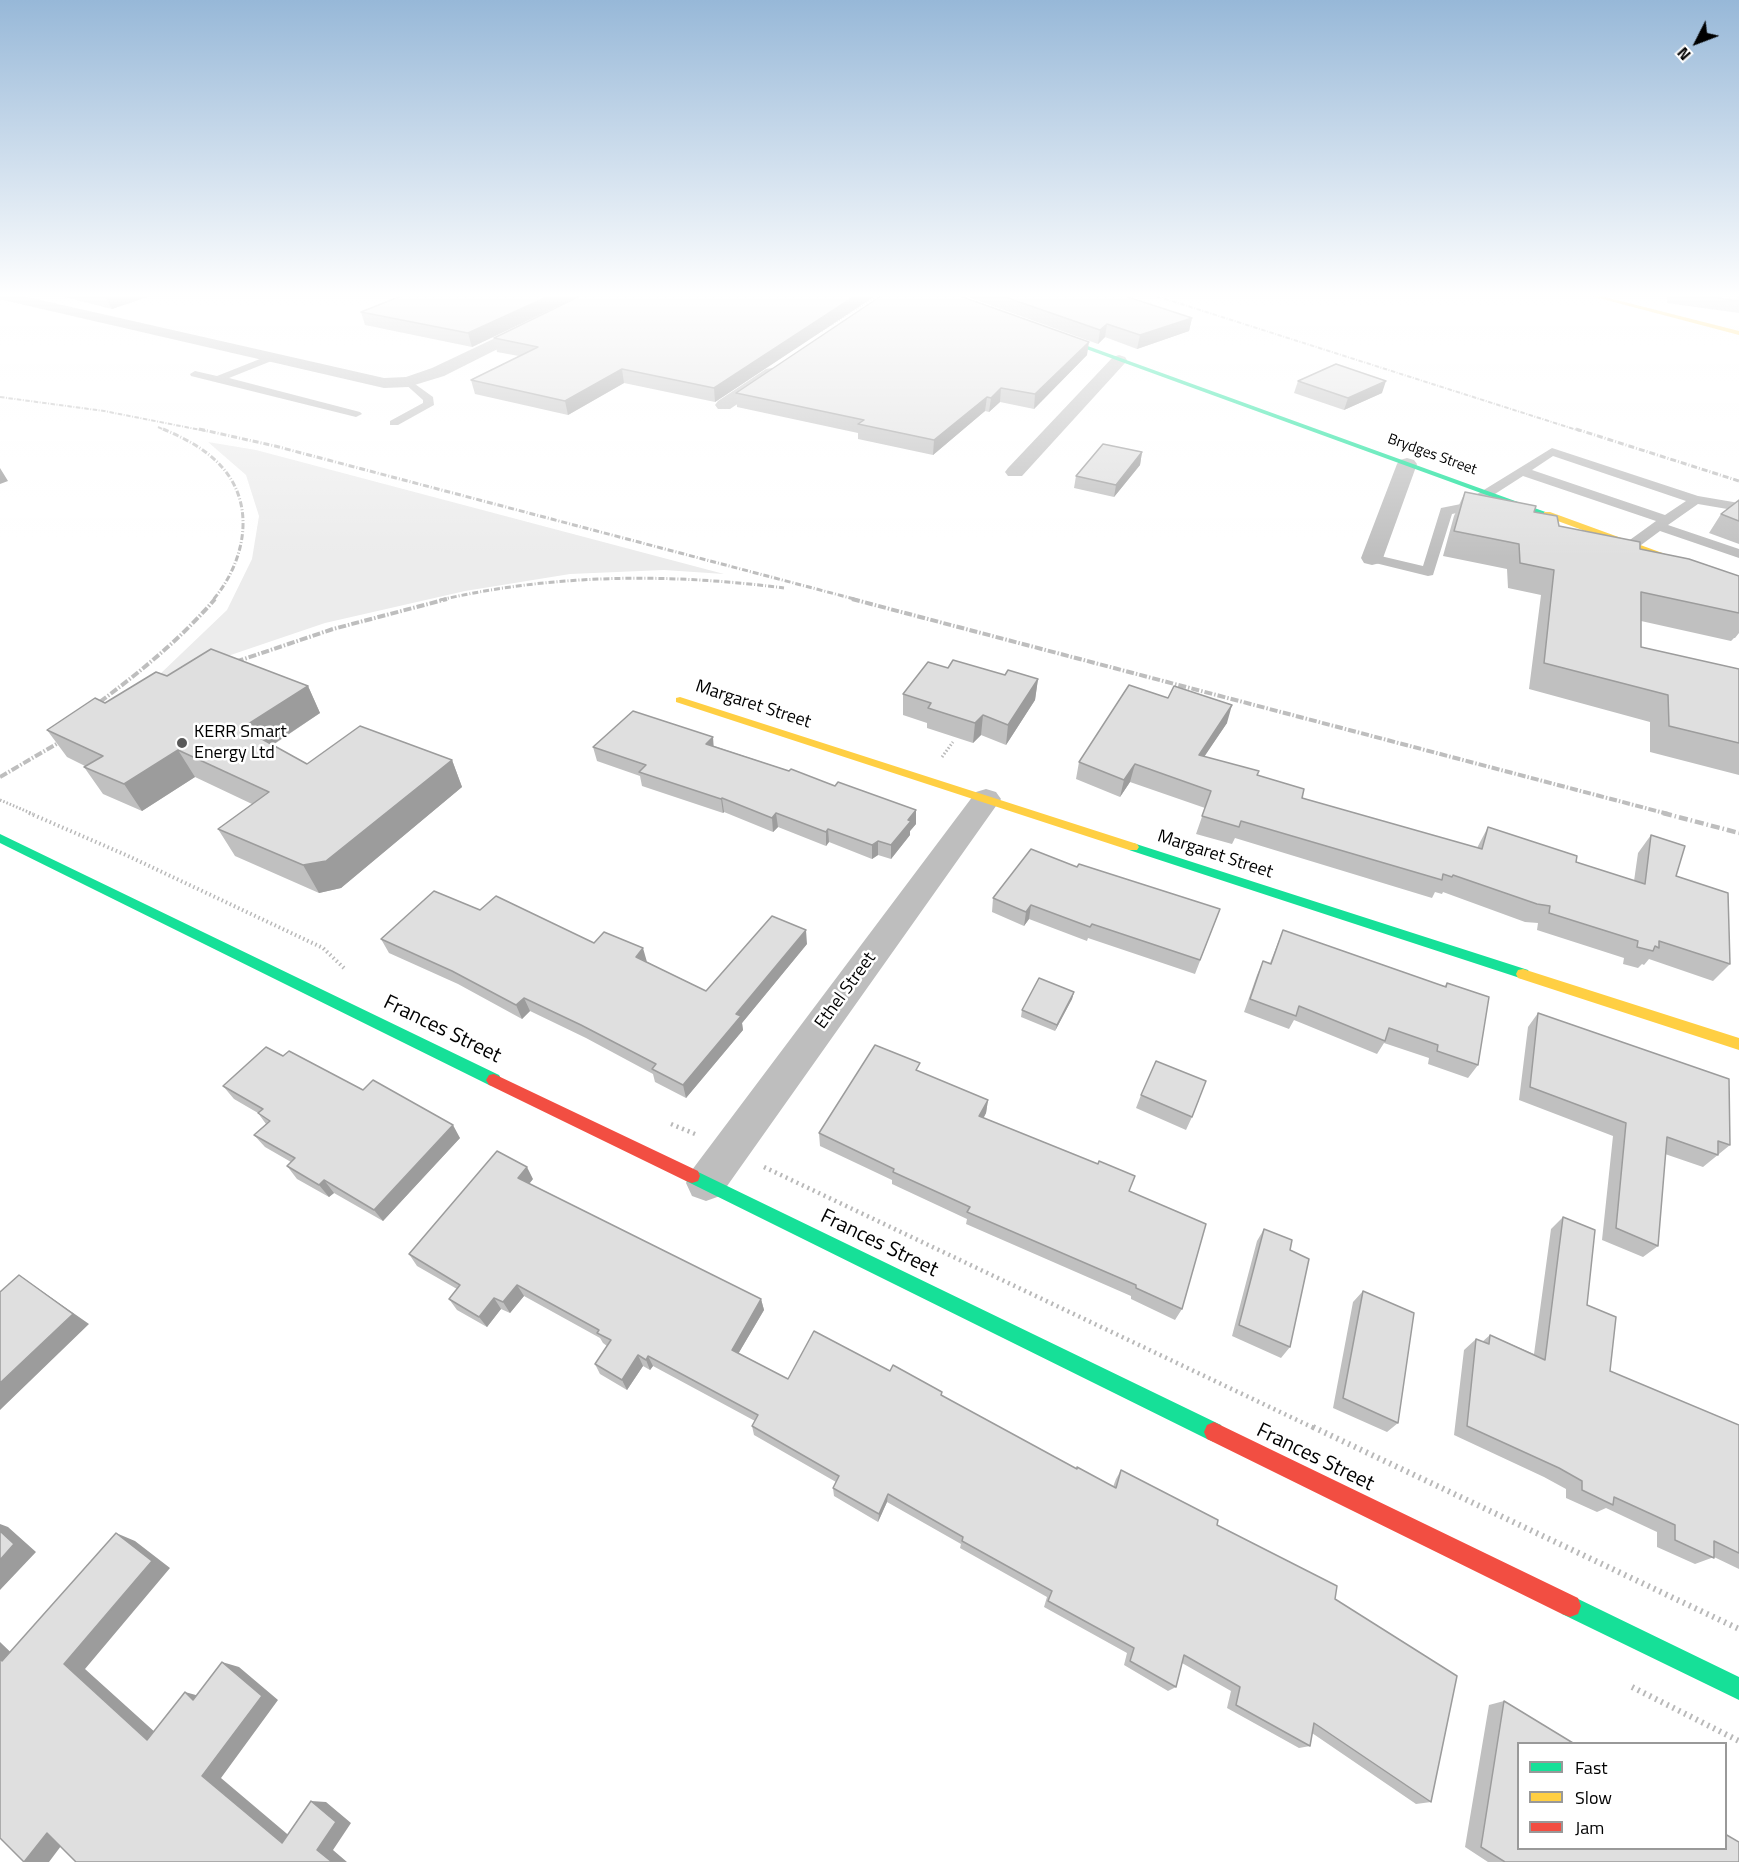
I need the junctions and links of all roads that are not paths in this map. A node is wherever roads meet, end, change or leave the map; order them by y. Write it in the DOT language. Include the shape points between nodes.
graph roads {
  1 [pos="233,383"];
  2 [pos="409,383"];
  3 [pos="756,383"];
  4 [pos="1098,383"];
  5 [pos="1182,383"];
  6 [pos="723,405"];
  7 [pos="356,414"];
  8 [pos="394,423"];
  9 [pos="1407,464"];
  10 [pos="1522,471"];
  11 [pos="1015,472"];
  12 [pos="1488,493"];
  13 [pos="1696,500"];
  14 [pos="1739,507"];
  15 [pos="1662,523"];
  16 [pos="1632,545"];
  17 [pos="1739,554"];
  18 [pos="1372,558"];
  19 [pos="1739,584"];
  20 [pos="680,700"];
  21 [pos="986,799"];
  22 [pos="0,838"];
  23 [pos="1739,1044"];
  24 [pos="706,1183"];
  25 [pos="1739,1689"];
  1 -- 7 [label="lane"];
  2 -- 8 [label="lane" via="429,399 428,405"];
  3 -- 6 [label="street"];
  4 -- 11 [label="street"];
  5 -- 9 [label="street, Brydges Street"];
  9 -- 12 [label="street, Brydges Street"];
  9 -- 18 [label="street"];
  10 -- 12 [label="lane"];
  10 -- 13 [label="lane" via="1552,452"];
  10 -- 15 [label="lane"];
  12 -- 16 [label="street, Brydges Street"];
  12 -- 18 [label="lane" via="1465,507 1446,511 1428,572"];
  13 -- 14 [label="lane"];
  13 -- 15 [label="lane"];
  15 -- 16 [label="lane"];
  15 -- 17 [label="lane"];
  16 -- 19 [label="street, Brydges Street"];
  20 -- 21 [label="street, Margaret Street"];
  21 -- 23 [label="street, Margaret Street"];
  21 -- 24 [label="street, Ethel Street"];
  22 -- 24 [label="street, Frances Street"];
  24 -- 25 [label="street, Frances Street"];
}
